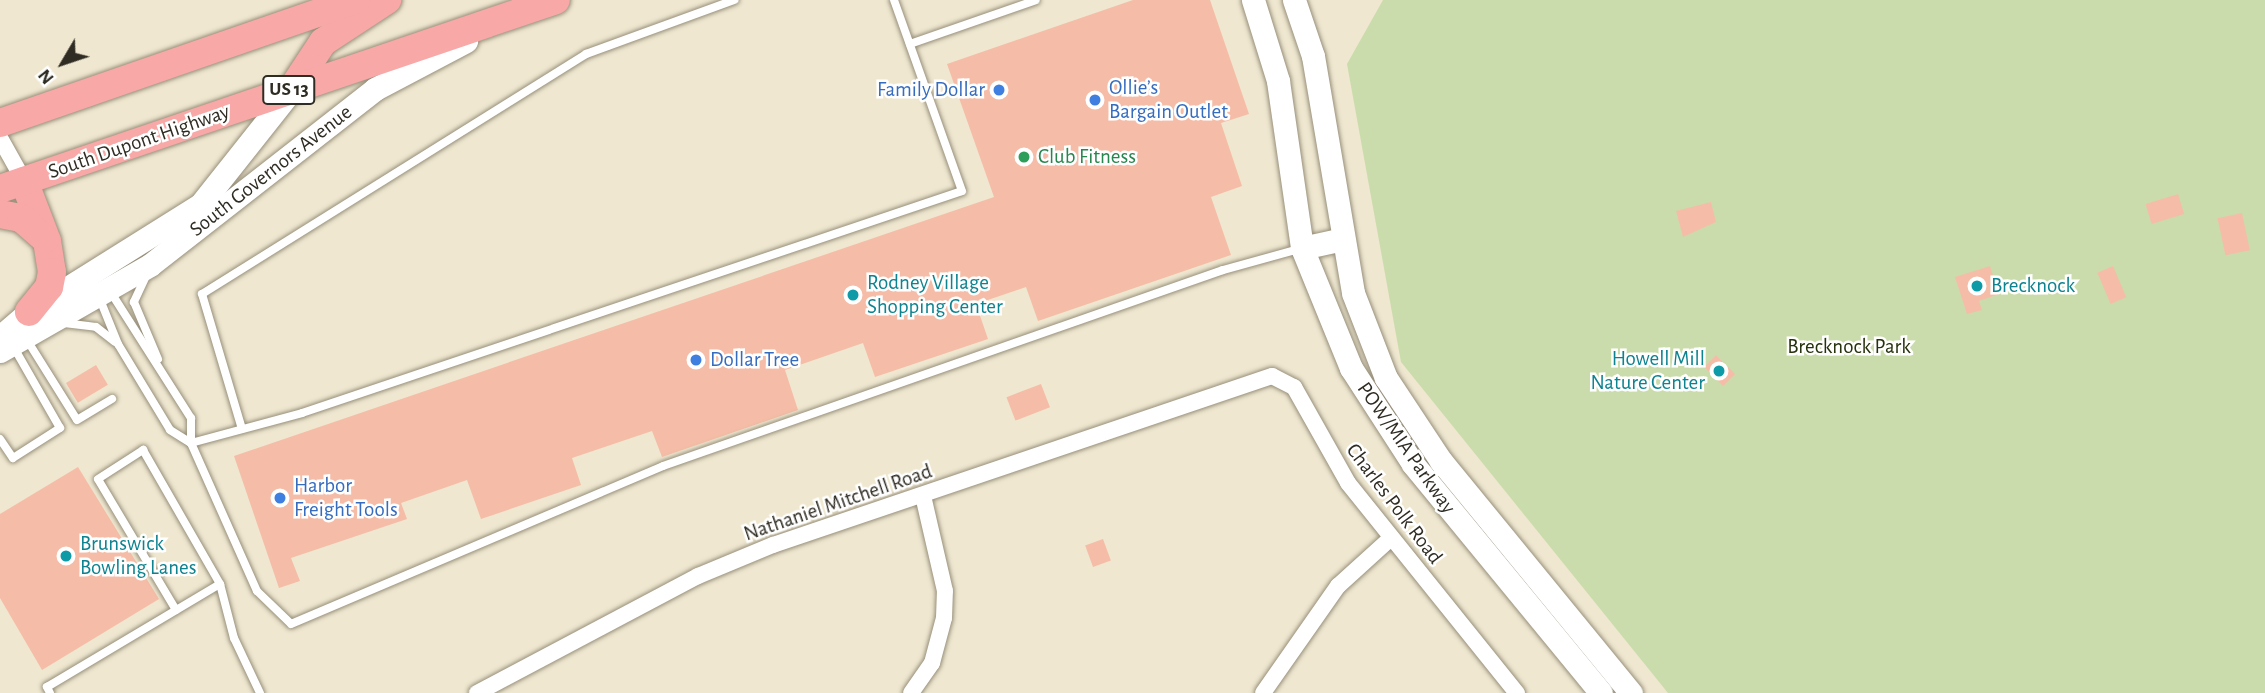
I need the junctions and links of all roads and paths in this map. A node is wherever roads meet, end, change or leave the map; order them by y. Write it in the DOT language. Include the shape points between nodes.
graph roads {
  1 [pos="356,0"];
  2 [pos="387,0"];
  3 [pos="734,0"];
  4 [pos="894,0"];
  5 [pos="1036,0"];
  6 [pos="1252,0"];
  7 [pos="1294,0"];
  8 [pos="552,1"];
  9 [pos="910,44"];
  10 [pos="292,89"];
  11 [pos="0,122"];
  12 [pos="0,138"];
  13 [pos="12,186"];
  14 [pos="0,214"];
  15 [pos="1343,239"];
  16 [pos="47,241"];
  17 [pos="182,241"];
  18 [pos="1303,248"];
  19 [pos="100,286"];
  20 [pos="21,335"];
  21 [pos="118,344"];
  22 [pos="166,375"];
  23 [pos="1228,388"];
  24 [pos="112,398"];
  25 [pos="242,429"];
  26 [pos="0,439"];
  27 [pos="191,443"];
  28 [pos="923,496"];
  29 [pos="1391,538"];
  30 [pos="220,584"];
  31 [pos="176,610"];
  32 [pos="257,692"];
  33 [pos="50,693"];
  34 [pos="477,693"];
  35 [pos="911,693"];
  36 [pos="1262,693"];
  37 [pos="1517,693"];
  38 [pos="1601,693"];
  39 [pos="1631,693"];
  1 -- 11 [label="highway"];
  2 -- 10 [label="highway" via="323,42"];
  3 -- 25 [label="lane" via="586,54 202,294"];
  4 -- 9 [label="lane"];
  5 -- 9 [label="lane"];
  6 -- 18 [label="main road, POW/MIA Parkway" via="1278,81"];
  7 -- 15 [label="main road, POW/MIA Parkway" via="1313,56"];
  8 -- 10 [label="highway, South Dupont Highway / US 13"];
  8 -- 17 [label="main road, South Governors Avenue" via="375,89"];
  9 -- 25 [label="lane" via="962,191"];
  10 -- 13 [label="highway, South Dupont Highway / US 13"];
  10 -- 19 [label="main road, South Governors Avenue" via="201,204"];
  12 -- 13 [label="street"];
  13 -- 16 [label="highway"];
  14 -- 16 [label="highway" via="31,224"];
  15 -- 18 [label="main road"];
  15 -- 39 [label="main road, POW/MIA Parkway" via="1363,324 1405,410"];
  16 -- 20 [label="highway" via="49,287"];
  17 -- 19 [label="main road, South Governors Avenue"];
  17 -- 22 [label="lane" via="136,292 136,311"];
  18 -- 27 [label="lane" via="1223,270 663,466 291,624 257,591"];
  18 -- 38 [label="main road, POW/MIA Parkway" via="1327,318 1381,419 1448,509"];
  19 -- 20 [label="main road, South Governors Avenue"];
  19 -- 21 [label="lane"];
  19 -- 22 [label="lane"];
  20 -- 21 [label="lane" via="96,327"];
  20 -- 24 [label="lane" via="77,420"];
  20 -- 26 [label="lane" via="60,428 13,458"];
  21 -- 27 [label="lane" via="170,430"];
  22 -- 27 [label="lane" via="191,418"];
  23 -- 28 [label="street, Nathaniel Mitchell Road"];
  23 -- 29 [label="street, Charles Polk Road" via="1272,376 1294,387 1336,466"];
  25 -- 27 [label="lane"];
  28 -- 34 [label="street, Nathaniel Mitchell Road" via="698,576"];
  28 -- 35 [label="street" via="945,605 932,663"];
  29 -- 36 [label="street" via="1338,586"];
  29 -- 37 [label="street, Charles Polk Road"];
  30 -- 31 [label="lane"];
  30 -- 31 [label="lane" via="143,450 98,478"];
  30 -- 32 [label="lane" via="234,638"];
  31 -- 33 [label="lane" via="47,687"];
}
